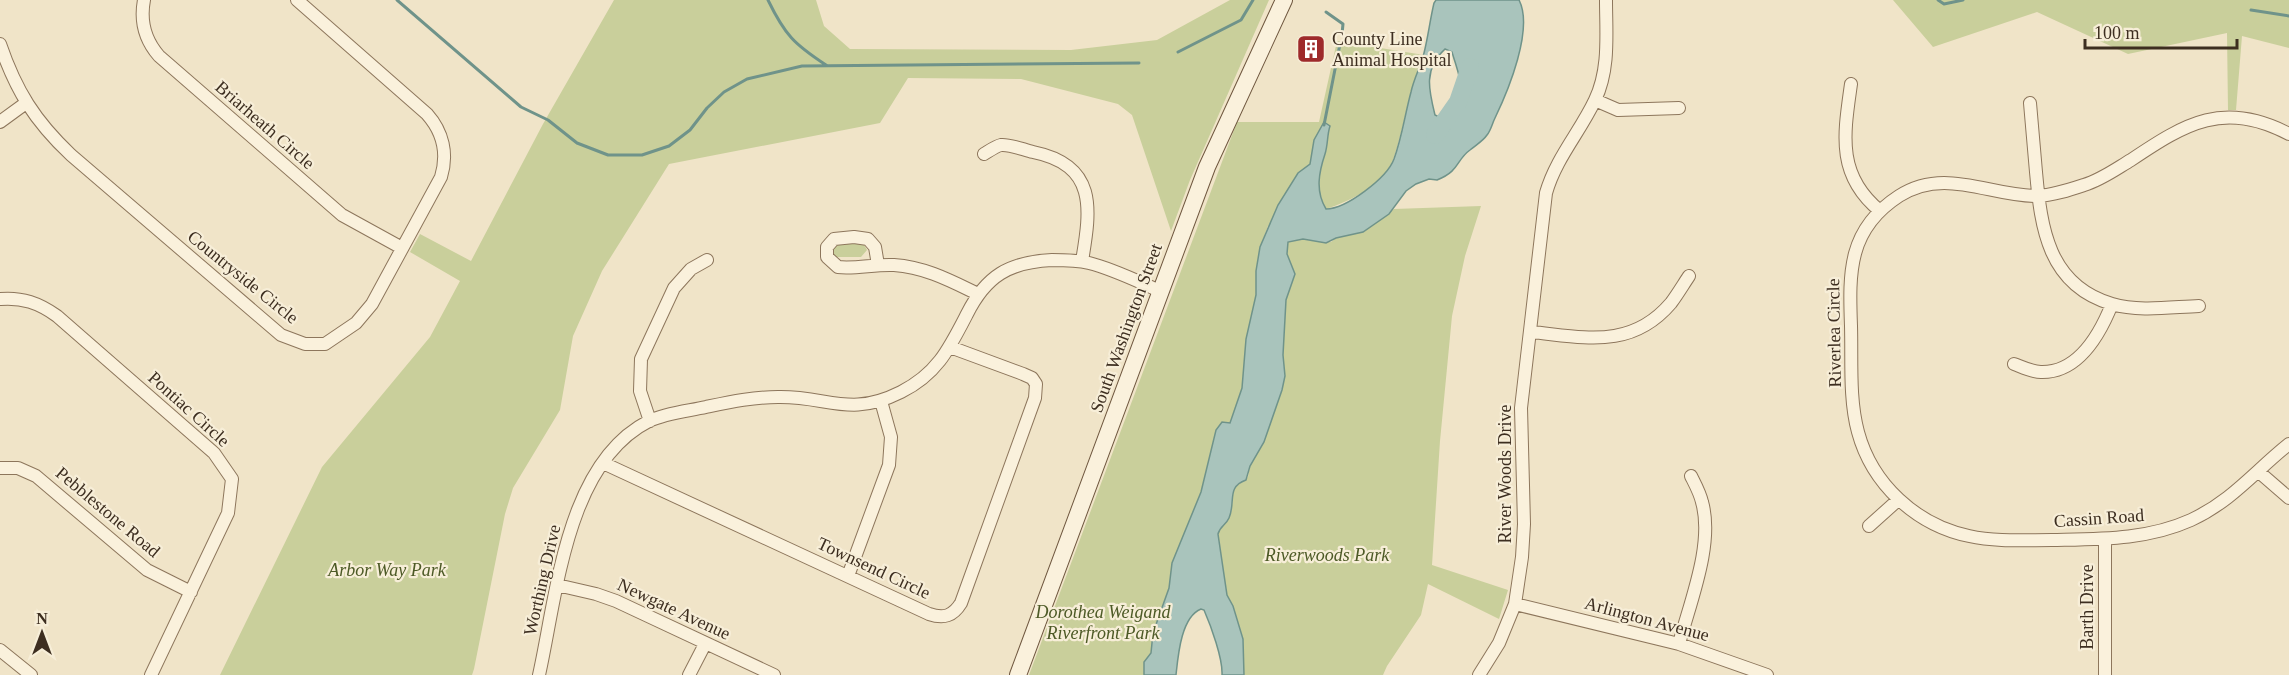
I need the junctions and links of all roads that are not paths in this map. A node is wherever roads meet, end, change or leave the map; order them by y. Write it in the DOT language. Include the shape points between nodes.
graph roads {
  1 [pos="144,0"];
  2 [pos="297,0"];
  3 [pos="1284,0"];
  4 [pos="1606,0"];
  5 [pos="0,44"];
  6 [pos="1851,84"];
  7 [pos="1595,100"];
  8 [pos="2030,103"];
  9 [pos="26,104"];
  10 [pos="1679,108"];
  11 [pos="0,122"];
  12 [pos="2289,134"];
  13 [pos="984,154"];
  14 [pos="2038,196"];
  15 [pos="1880,211"];
  16 [pos="402,248"];
  17 [pos="706,260"];
  18 [pos="1082,261"];
  19 [pos="878,265"];
  20 [pos="1689,276"];
  21 [pos="1160,291"];
  22 [pos="978,294"];
  23 [pos="0,299"];
  24 [pos="2112,304"];
  25 [pos="2199,306"];
  26 [pos="1532,332"];
  27 [pos="950,346"];
  28 [pos="2014,364"];
  29 [pos="881,401"];
  30 [pos="650,421"];
  31 [pos="2289,444"];
  32 [pos="603,463"];
  33 [pos="0,468"];
  34 [pos="2259,472"];
  35 [pos="1691,476"];
  36 [pos="1896,498"];
  37 [pos="2289,498"];
  38 [pos="1869,526"];
  39 [pos="2104,539"];
  40 [pos="848,576"];
  41 [pos="557,585"];
  42 [pos="191,592"];
  43 [pos="1515,604"];
  44 [pos="705,644"];
  45 [pos="1679,644"];
  46 [pos="0,650"];
  47 [pos="1734,669"];
  48 [pos="31,675"];
  49 [pos="151,675"];
  50 [pos="539,675"];
  51 [pos="688,675"];
  52 [pos="774,675"];
  53 [pos="1018,675"];
  54 [pos="1479,675"];
  55 [pos="1767,675"];
  56 [pos="2105,675"];
  1 -- 16 [label="street, Briarheath Circle" via="143,24 159,56 342,215"];
  2 -- 16 [label="street, Countryside Circle" via="428,114 439,132 444,149 443,170"];
  3 -- 21 [label="main road, South Washington Street" via="1207,167"];
  4 -- 7 [label="street, River Woods Drive" via="1605,68"];
  5 -- 9 [label="street, Countryside Circle"];
  6 -- 15 [label="street" via="1844,140 1847,163 1857,185"];
  7 -- 10 [label="street" via="1618,110"];
  7 -- 26 [label="street, River Woods Drive" via="1550,179"];
  8 -- 14 [label="street"];
  9 -- 11 [label="street"];
  9 -- 16 [label="street, Countryside Circle" via="71,155 269,327 294,341 325,344 356,323 372,304"];
  12 -- 14 [label="street, Riverlea Circle" via="2249,119 2231,117 2196,122 2100,178 2056,194"];
  13 -- 18 [label="street" via="1001,145 1041,153 1062,160 1076,174 1086,199"];
  14 -- 15 [label="street, Riverlea Circle" via="1970,184 1939,183 1902,193"];
  14 -- 24 [label="street" via="2047,245 2061,268 2079,286"];
  15 -- 36 [label="street, Riverlea Circle" via="1862,233 1853,257 1853,392 1858,433 1865,453"];
  17 -- 30 [label="street" via="691,269 674,288 641,359 640,391"];
  18 -- 21 [label="street, Worthing Drive"];
  18 -- 22 [label="street, Worthing Drive" via="1021,264 992,279"];
  19 -- 22 [label="street" via="925,271"];
  20 -- 26 [label="street" via="1664,310 1625,335 1596,338"];
  21 -- 53 [label="main road, South Washington Street"];
  22 -- 27 [label="street, Worthing Drive"];
  23 -- 42 [label="street, Pontiac Circle" via="28,301 57,316 214,453 232,479 228,513"];
  24 -- 25 [label="street" via="2139,308"];
  24 -- 28 [label="street" via="2096,339 2067,365 2038,373"];
  26 -- 43 [label="street, River Woods Drive" via="1521,408 1524,524"];
  27 -- 29 [label="street, Worthing Drive" via="938,366 921,382"];
  27 -- 40 [label="street, Townsend Circle" via="1032,378 1037,390 961,603 952,614 937,617"];
  29 -- 30 [label="street, Worthing Drive" via="852,406 764,397"];
  29 -- 40 [label="street" via="891,437 889,465"];
  30 -- 32 [label="street, Worthing Drive" via="625,438"];
  31 -- 34 [label="street, Cassin Road"];
  32 -- 40 [label="street, Townsend Circle"];
  32 -- 41 [label="street, Worthing Drive" via="569,534"];
  33 -- 42 [label="street, Pebblestone Road" via="18,468 36,476 147,570"];
  34 -- 37 [label="street"];
  34 -- 39 [label="street, Cassin Road" via="2232,496 2167,530"];
  35 -- 45 [label="street" via="1702,500 1705,536"];
  36 -- 38 [label="street"];
  36 -- 39 [label="street, Cassin Road" via="1929,521 1966,536 2009,540"];
  39 -- 56 [label="street, Barth Drive"];
  41 -- 44 [label="street, Newgate Avenue" via="616,601"];
  41 -- 50 [label="street, Worthing Drive"];
  42 -- 49 [label="street, Pontiac Circle"];
  43 -- 45 [label="street, Arlington Avenue"];
  43 -- 54 [label="street, River Woods Drive" via="1499,643"];
  44 -- 51 [label="street"];
  44 -- 52 [label="street, Newgate Avenue"];
  45 -- 47 [label="street, Arlington Avenue"];
  46 -- 48 [label="street"];
  47 -- 55 [label="street, Arlington Avenue"];
}
